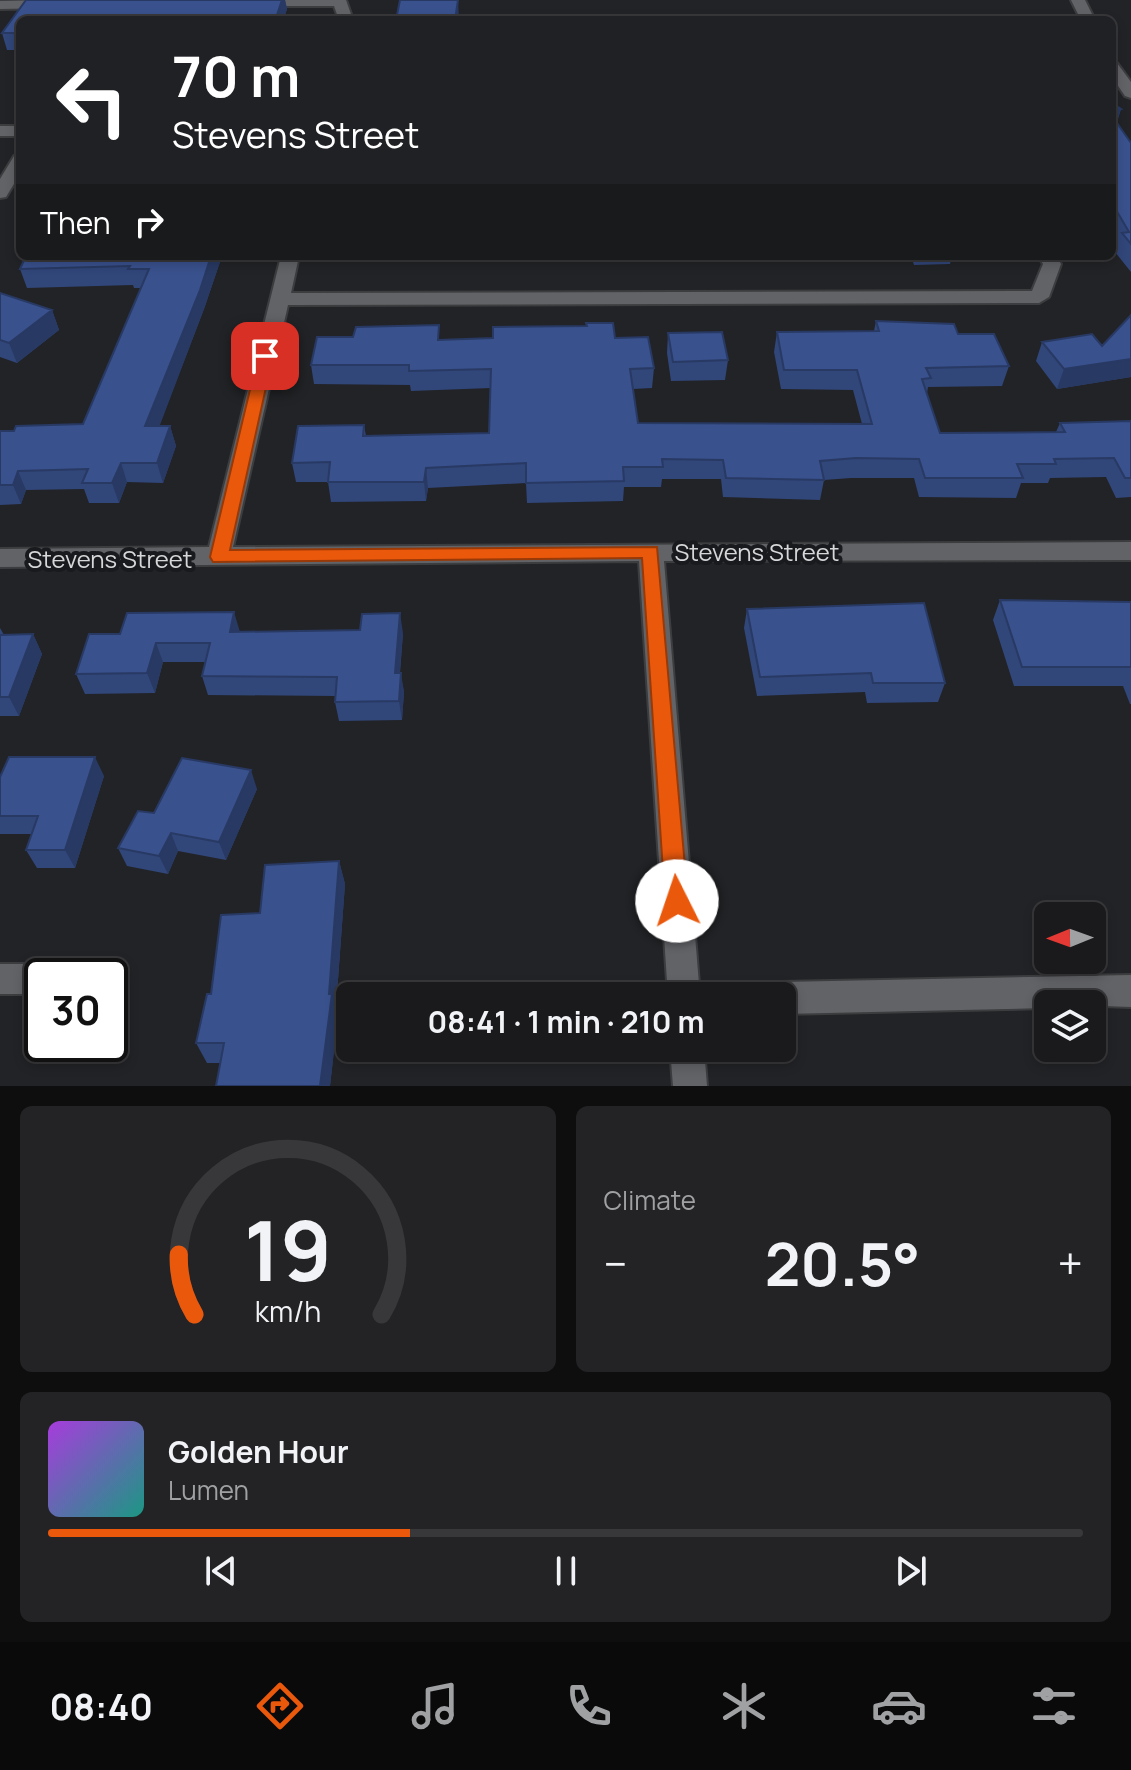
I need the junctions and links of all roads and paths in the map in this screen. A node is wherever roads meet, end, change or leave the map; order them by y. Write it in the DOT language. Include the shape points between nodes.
graph roads {
  1 [pos="232,2"];
  2 [pos="340,2"];
  3 [pos="62,4"];
  4 [pos="0,5"];
  5 [pos="1116,72"];
  6 [pos="1131,93"];
  7 [pos="16,167"];
  8 [pos="0,193"];
  9 [pos="289,260"];
  10 [pos="1050,260"];
  11 [pos="279,299"];
  12 [pos="1131,551"];
  13 [pos="651,552"];
  14 [pos="219,557"];
  15 [pos="0,558"];
  16 [pos="0,979"];
  17 [pos="24,979"];
  18 [pos="683,982"];
  19 [pos="1131,991"];
  20 [pos="796,998"];
  21 [pos="688,1062"];
  22 [pos="690,1086"];
  1 -- 2 [label="street"];
  3 -- 4 [label="street"];
  5 -- 6 [label="street"];
  7 -- 8 [label="street"];
  9 -- 11 [label="street"];
  10 -- 11 [label="street" via="1039,297"];
  11 -- 14 [label="street"];
  12 -- 13 [label="street, Stevens Street"];
  13 -- 14 [label="street, Stevens Street"];
  13 -- 18 [label="street"];
  14 -- 15 [label="street, Stevens Street"];
  16 -- 17 [label="street"];
  19 -- 20 [label="street"];
  21 -- 22 [label="street"];
}
